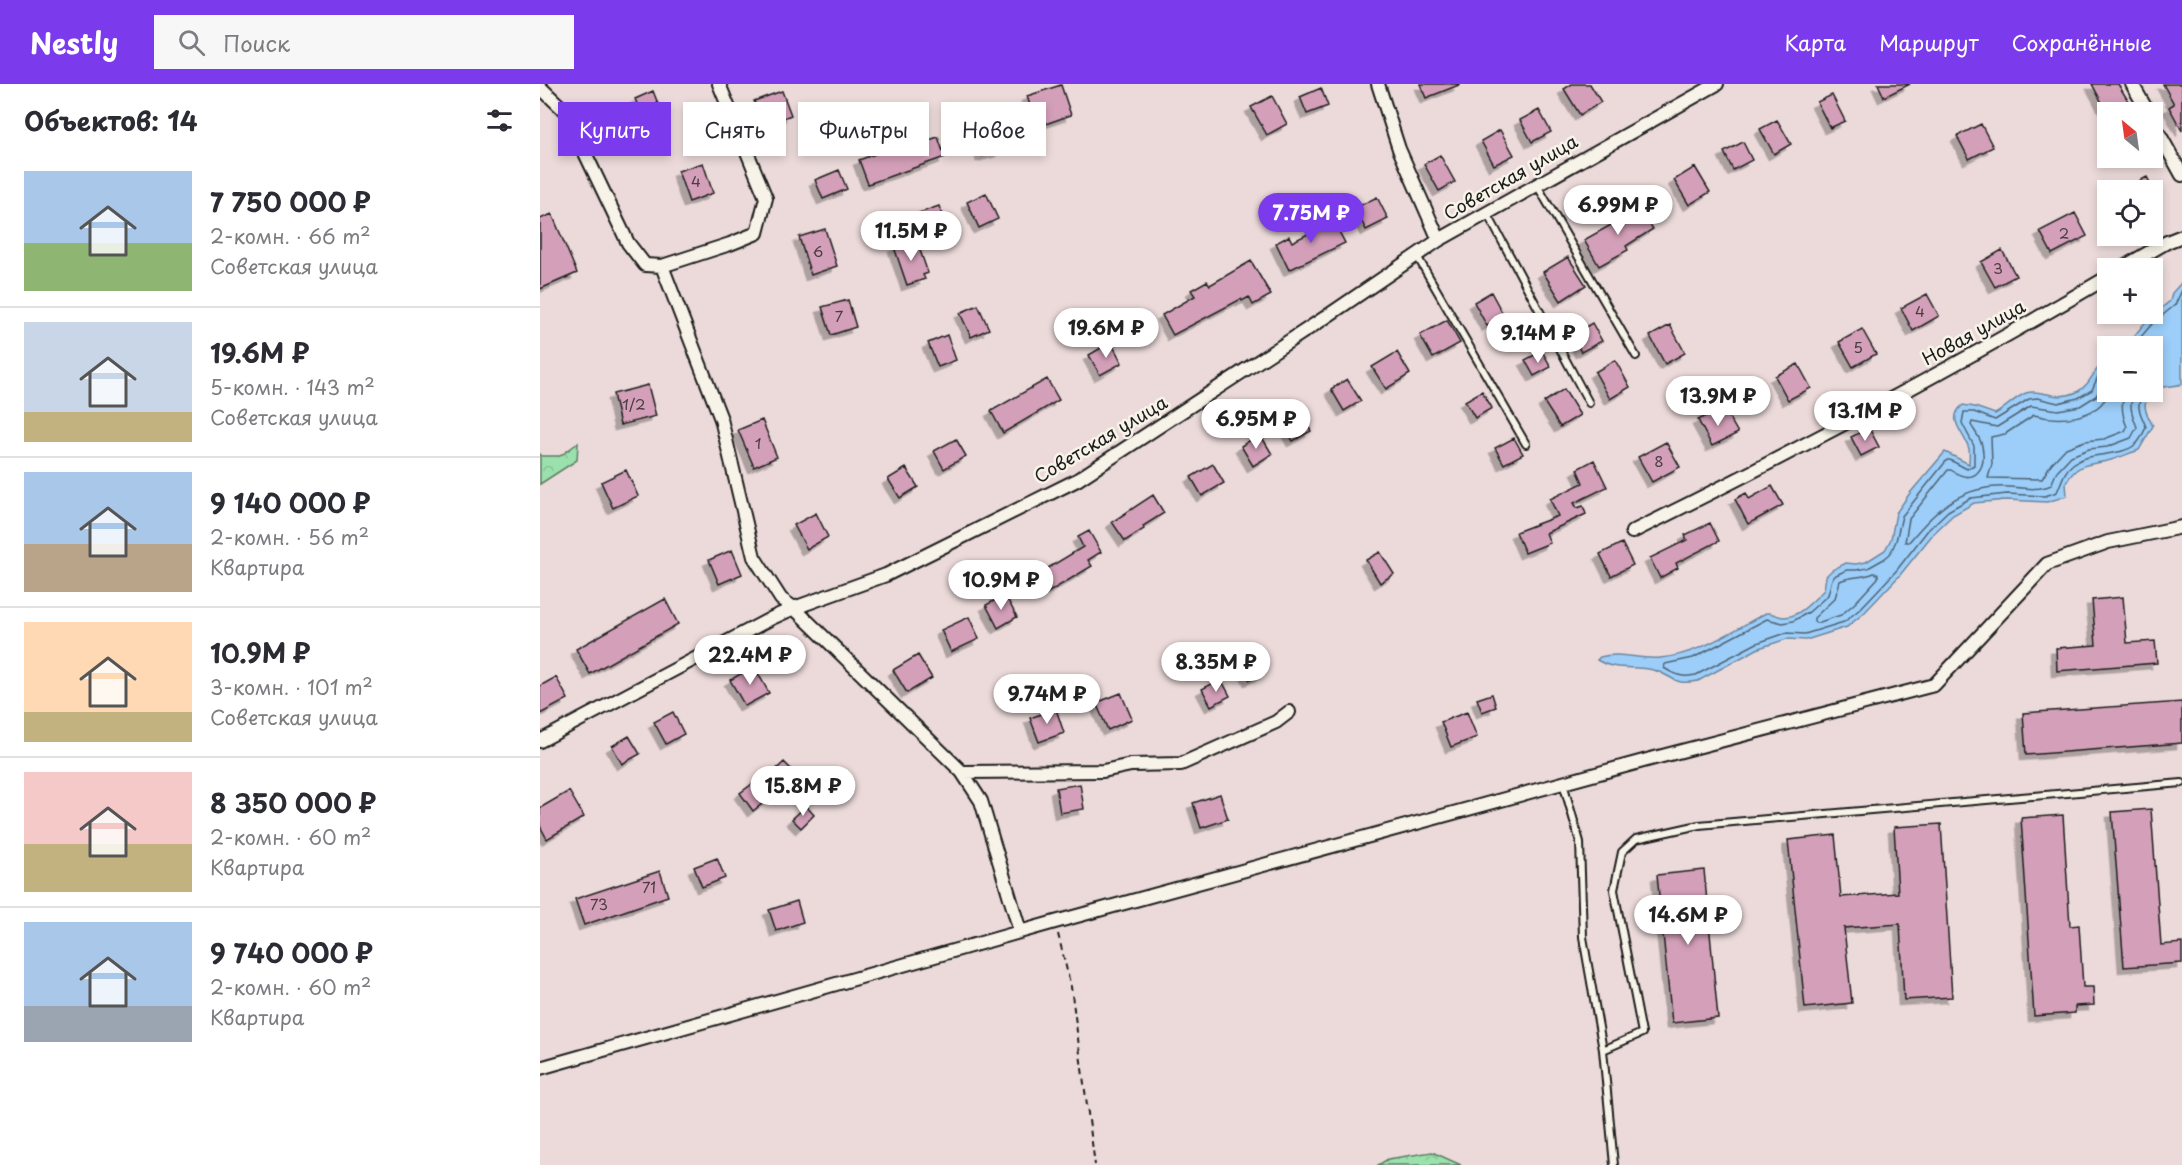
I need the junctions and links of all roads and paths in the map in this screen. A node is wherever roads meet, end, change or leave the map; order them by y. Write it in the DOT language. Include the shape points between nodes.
graph roads {
  1 [pos="719,84"];
  2 [pos="1377,84"];
  3 [pos="1717,84"];
  4 [pos="2132,84"];
  5 [pos="540,87"];
  6 [pos="2142,102"];
  7 [pos="2163,141"];
  8 [pos="2182,175"];
  9 [pos="1536,184"];
  10 [pos="1487,213"];
  11 [pos="2182,236"];
  12 [pos="1439,240"];
  13 [pos="1416,255"];
  14 [pos="2140,258"];
  15 [pos="662,266"];
  16 [pos="2097,283"];
  17 [pos="1636,357"];
  18 [pos="1589,403"];
  19 [pos="1526,444"];
  20 [pos="2182,527"];
  21 [pos="1632,532"];
  22 [pos="794,608"];
  23 [pos="1289,712"];
  24 [pos="540,741"];
  25 [pos="962,772"];
  26 [pos="1563,783"];
  27 [pos="2182,783"];
  28 [pos="1055,922"];
  29 [pos="1020,931"];
  30 [pos="1603,1050"];
  31 [pos="540,1068"];
  32 [pos="1095,1165"];
  33 [pos="1614,1165"];
  1 -- 15 [label="street" via="766,198 757,232"];
  2 -- 12 [label="street" via="1399,149"];
  3 -- 9 [label="street, Советская улица"];
  4 -- 6 [label="street"];
  5 -- 15 [label="street" via="565,111 628,243 645,265"];
  7 -- 8 [label="street"];
  9 -- 10 [label="street, Советская улица"];
  9 -- 17 [label="lane"];
  10 -- 12 [label="street, Советская улица"];
  10 -- 18 [label="lane"];
  11 -- 14 [label="street"];
  12 -- 13 [label="street, Советская улица"];
  13 -- 19 [label="lane"];
  13 -- 22 [label="street, Советская улица" via="1077,480 886,575"];
  15 -- 22 [label="street" via="721,418 754,556 781,599"];
  16 -- 21 [label="street, Новая улица" via="1913,388"];
  20 -- 26 [label="street" via="2108,542 2047,564 1934,685"];
  22 -- 24 [label="street, Советская улица"];
  22 -- 25 [label="street"];
  23 -- 25 [label="street" via="1276,722 1181,764 1131,765 1103,771"];
  25 -- 29 [label="street" via="981,801"];
  26 -- 28 [label="street"];
  26 -- 30 [label="lane" via="1580,842 1583,937"];
  27 -- 30 [label="lane" via="1699,825 1636,839 1622,852 1614,890 1642,1033"];
  28 -- 29 [label="street"];
  28 -- 32 [label="path" via="1071,987"];
  29 -- 31 [label="street"];
  30 -- 33 [label="lane"];
}
